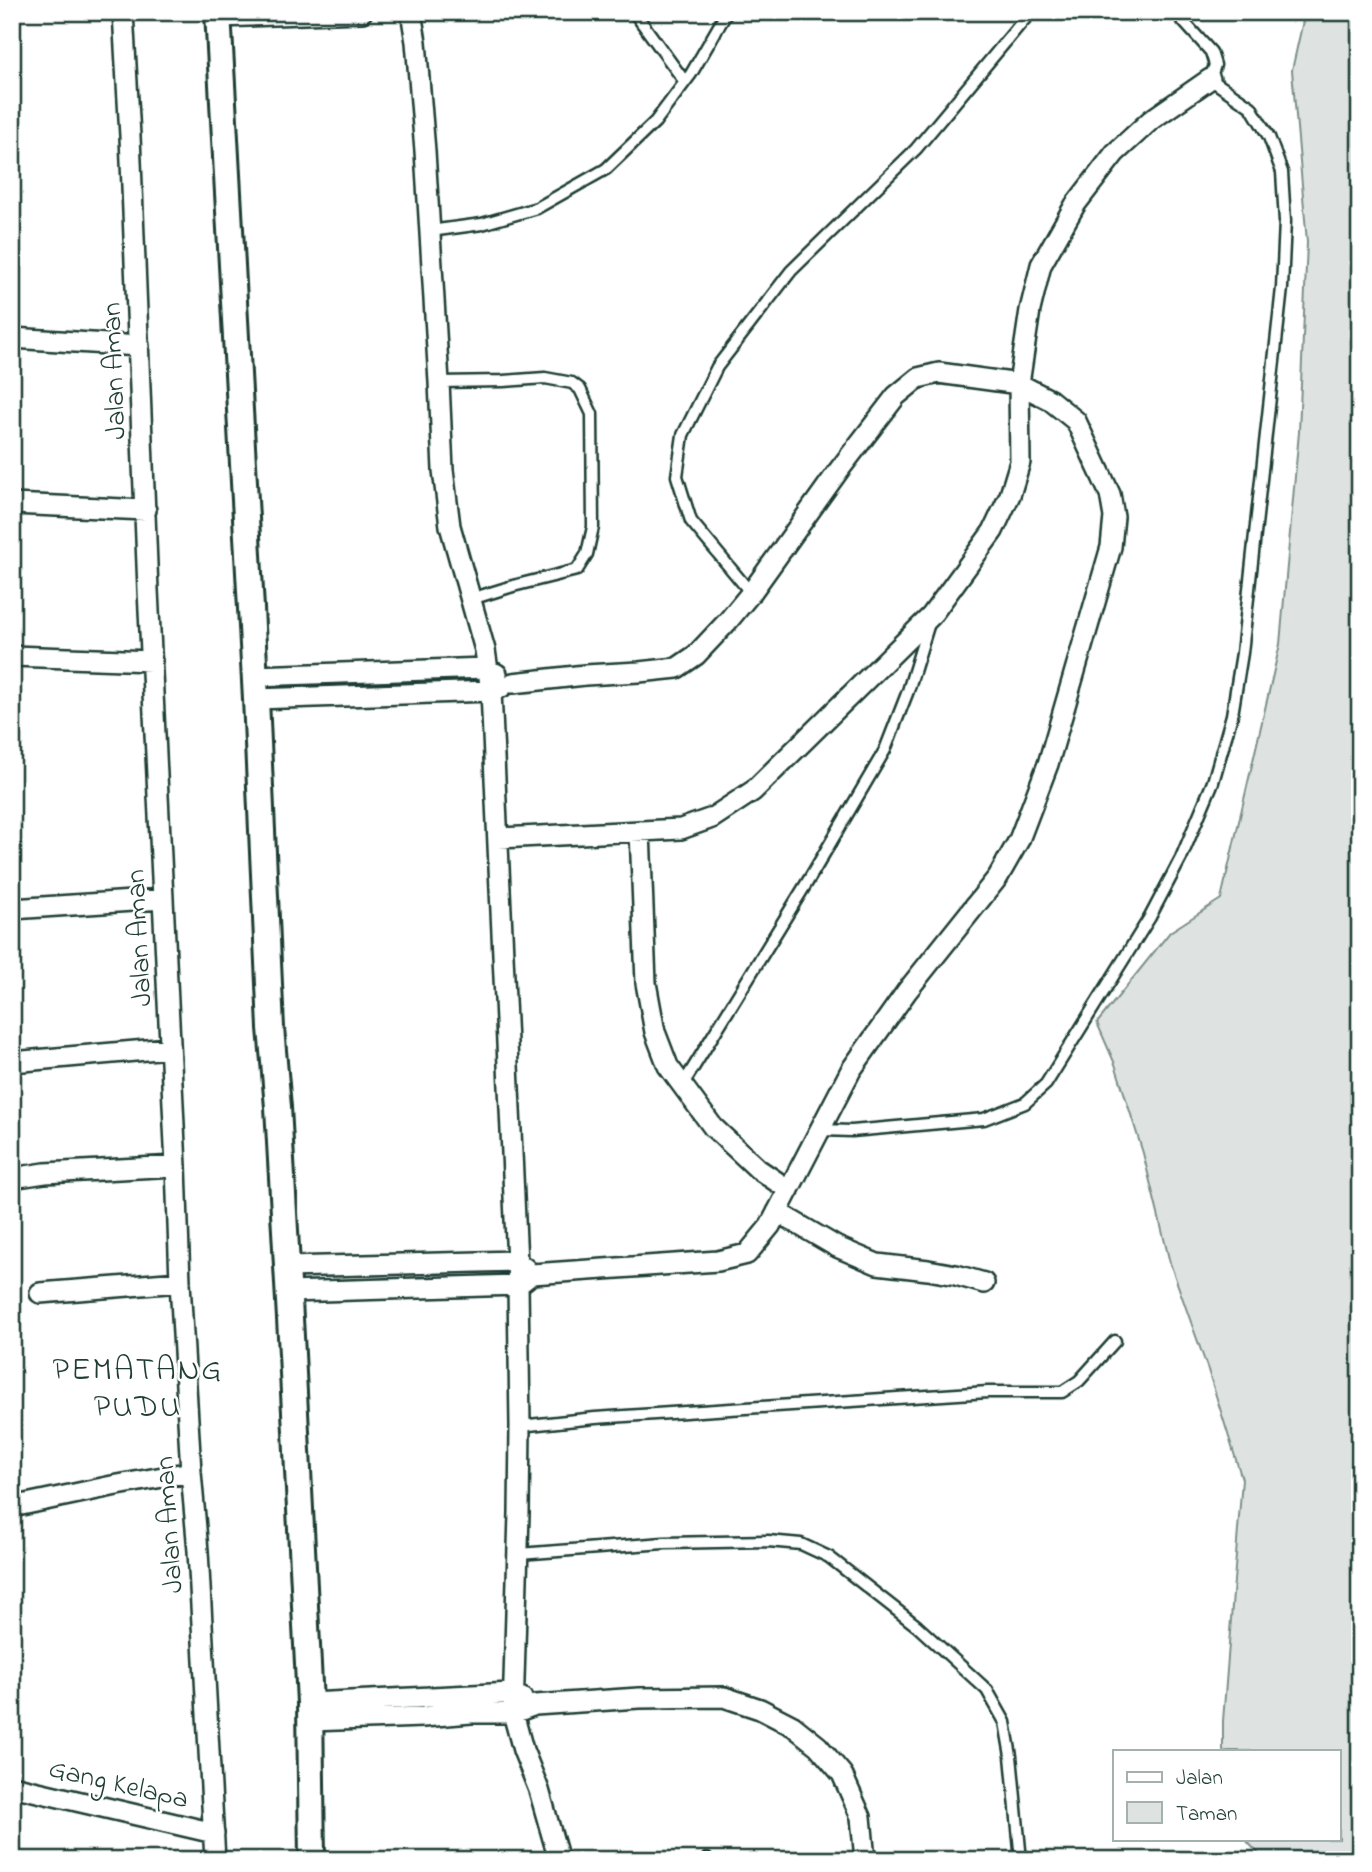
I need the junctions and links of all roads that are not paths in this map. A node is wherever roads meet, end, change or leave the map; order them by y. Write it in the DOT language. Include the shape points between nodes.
graph roads {
  1 [pos="123,12"];
  2 [pos="362,12"];
  3 [pos="411,12"];
  4 [pos="634,12"];
  5 [pos="727,12"];
  6 [pos="1032,12"];
  7 [pos="1175,12"];
  8 [pos="218,15"];
  9 [pos="1210,79"];
  10 [pos="685,82"];
  11 [pos="430,231"];
  12 [pos="12,338"];
  13 [pos="138,346"];
  14 [pos="439,382"];
  15 [pos="1019,384"];
  16 [pos="12,504"];
  17 [pos="146,510"];
  18 [pos="751,593"];
  19 [pos="471,599"];
  20 [pos="931,616"];
  21 [pos="12,656"];
  22 [pos="152,660"];
  23 [pos="486,668"];
  24 [pos="513,683"];
  25 [pos="255,687"];
  26 [pos="491,691"];
  27 [pos="640,831"];
  28 [pos="498,838"];
  29 [pos="163,899"];
  30 [pos="12,909"];
  31 [pos="169,1048"];
  32 [pos="12,1062"];
  33 [pos="682,1086"];
  34 [pos="821,1130"];
  35 [pos="176,1166"];
  36 [pos="12,1178"];
  37 [pos="789,1190"];
  38 [pos="777,1212"];
  39 [pos="516,1261"];
  40 [pos="287,1267"];
  41 [pos="525,1279"];
  42 [pos="180,1282"];
  43 [pos="984,1283"];
  44 [pos="289,1292"];
  45 [pos="40,1293"];
  46 [pos="1115,1341"];
  47 [pos="520,1426"];
  48 [pos="191,1472"];
  49 [pos="12,1507"];
  50 [pos="519,1554"];
  51 [pos="512,1703"];
  52 [pos="310,1712"];
  53 [pos="12,1786"];
  54 [pos="214,1833"];
  55 [pos="215,1860"];
  56 [pos="312,1860"];
  57 [pos="559,1860"];
  58 [pos="865,1860"];
  59 [pos="1021,1860"];
  1 -- 13 [label="street, Jalan Aman"];
  2 -- 8 [label="street"];
  3 -- 11 [label="street"];
  4 -- 10 [label="lane"];
  5 -- 10 [label="lane"];
  6 -- 18 [label="lane" via="916,149 791,271 717,367 683,435 677,476 691,521"];
  7 -- 9 [label="lane" via="1211,52 1215,65"];
  8 -- 25 [label="street"];
  9 -- 15 [label="street" via="1151,120 1115,153 1075,205 1041,265"];
  9 -- 34 [label="lane" via="1251,107 1269,137 1282,172 1285,221 1282,288 1241,653 1232,715 1213,782 1150,917 1046,1084 1025,1103 984,1119"];
  10 -- 11 [label="lane" via="655,122 606,169 537,208 482,224"];
  11 -- 14 [label="street"];
  12 -- 13 [label="street"];
  13 -- 17 [label="street, Jalan Aman"];
  14 -- 19 [label="street" via="450,526"];
  14 -- 19 [label="lane" via="545,378 572,383 580,388 592,414 593,527 587,554 577,570"];
  15 -- 18 [label="street" via="939,373 918,378 896,396"];
  15 -- 20 [label="street" via="1020,462 1010,495 993,531"];
  15 -- 34 [label="street" via="1076,421 1110,494 1114,517 1111,547 1048,764 1019,840 998,877 851,1070"];
  16 -- 17 [label="street"];
  17 -- 22 [label="street, Jalan Aman"];
  18 -- 24 [label="street" via="696,655 677,668"];
  19 -- 23 [label="street"];
  20 -- 27 [label="street" via="753,791 712,818 681,829"];
  20 -- 33 [label="lane" via="885,750"];
  21 -- 22 [label="street"];
  22 -- 29 [label="street, Jalan Aman"];
  23 -- 24 [label="street"];
  23 -- 25 [label="street"];
  23 -- 26 [label="street"];
  24 -- 26 [label="street"];
  25 -- 26 [label="street"];
  25 -- 40 [label="street"];
  26 -- 28 [label="street"];
  27 -- 28 [label="street"];
  27 -- 33 [label="street" via="646,984 655,1032 668,1066"];
  28 -- 39 [label="street"];
  29 -- 30 [label="street"];
  29 -- 31 [label="street, Jalan Aman"];
  31 -- 32 [label="street"];
  31 -- 35 [label="street, Jalan Aman"];
  33 -- 37 [label="street" via="713,1127"];
  34 -- 37 [label="street"];
  35 -- 36 [label="street"];
  35 -- 42 [label="street, Jalan Aman"];
  37 -- 38 [label="street"];
  38 -- 41 [label="street" via="747,1254 718,1261"];
  38 -- 43 [label="street" via="877,1264"];
  39 -- 40 [label="street"];
  39 -- 41 [label="street"];
  40 -- 44 [label="street"];
  41 -- 44 [label="street"];
  41 -- 47 [label="street"];
  42 -- 45 [label="street"];
  42 -- 48 [label="street, Jalan Aman"];
  44 -- 52 [label="street"];
  46 -- 47 [label="lane" via="1079,1381 1062,1392 988,1392"];
  47 -- 50 [label="street"];
  48 -- 49 [label="street"];
  48 -- 54 [label="street, Jalan Aman"];
  50 -- 51 [label="street"];
  50 -- 59 [label="lane" via="768,1541 801,1544 829,1557 917,1626 987,1690 1005,1722"];
  51 -- 52 [label="street"];
  51 -- 57 [label="street"];
  51 -- 58 [label="street" via="724,1697 760,1709 793,1726 842,1774 861,1817"];
  52 -- 56 [label="street"];
  53 -- 54 [label="street, Gang Kelapa"];
  54 -- 55 [label="street, Jalan Aman"];
}
